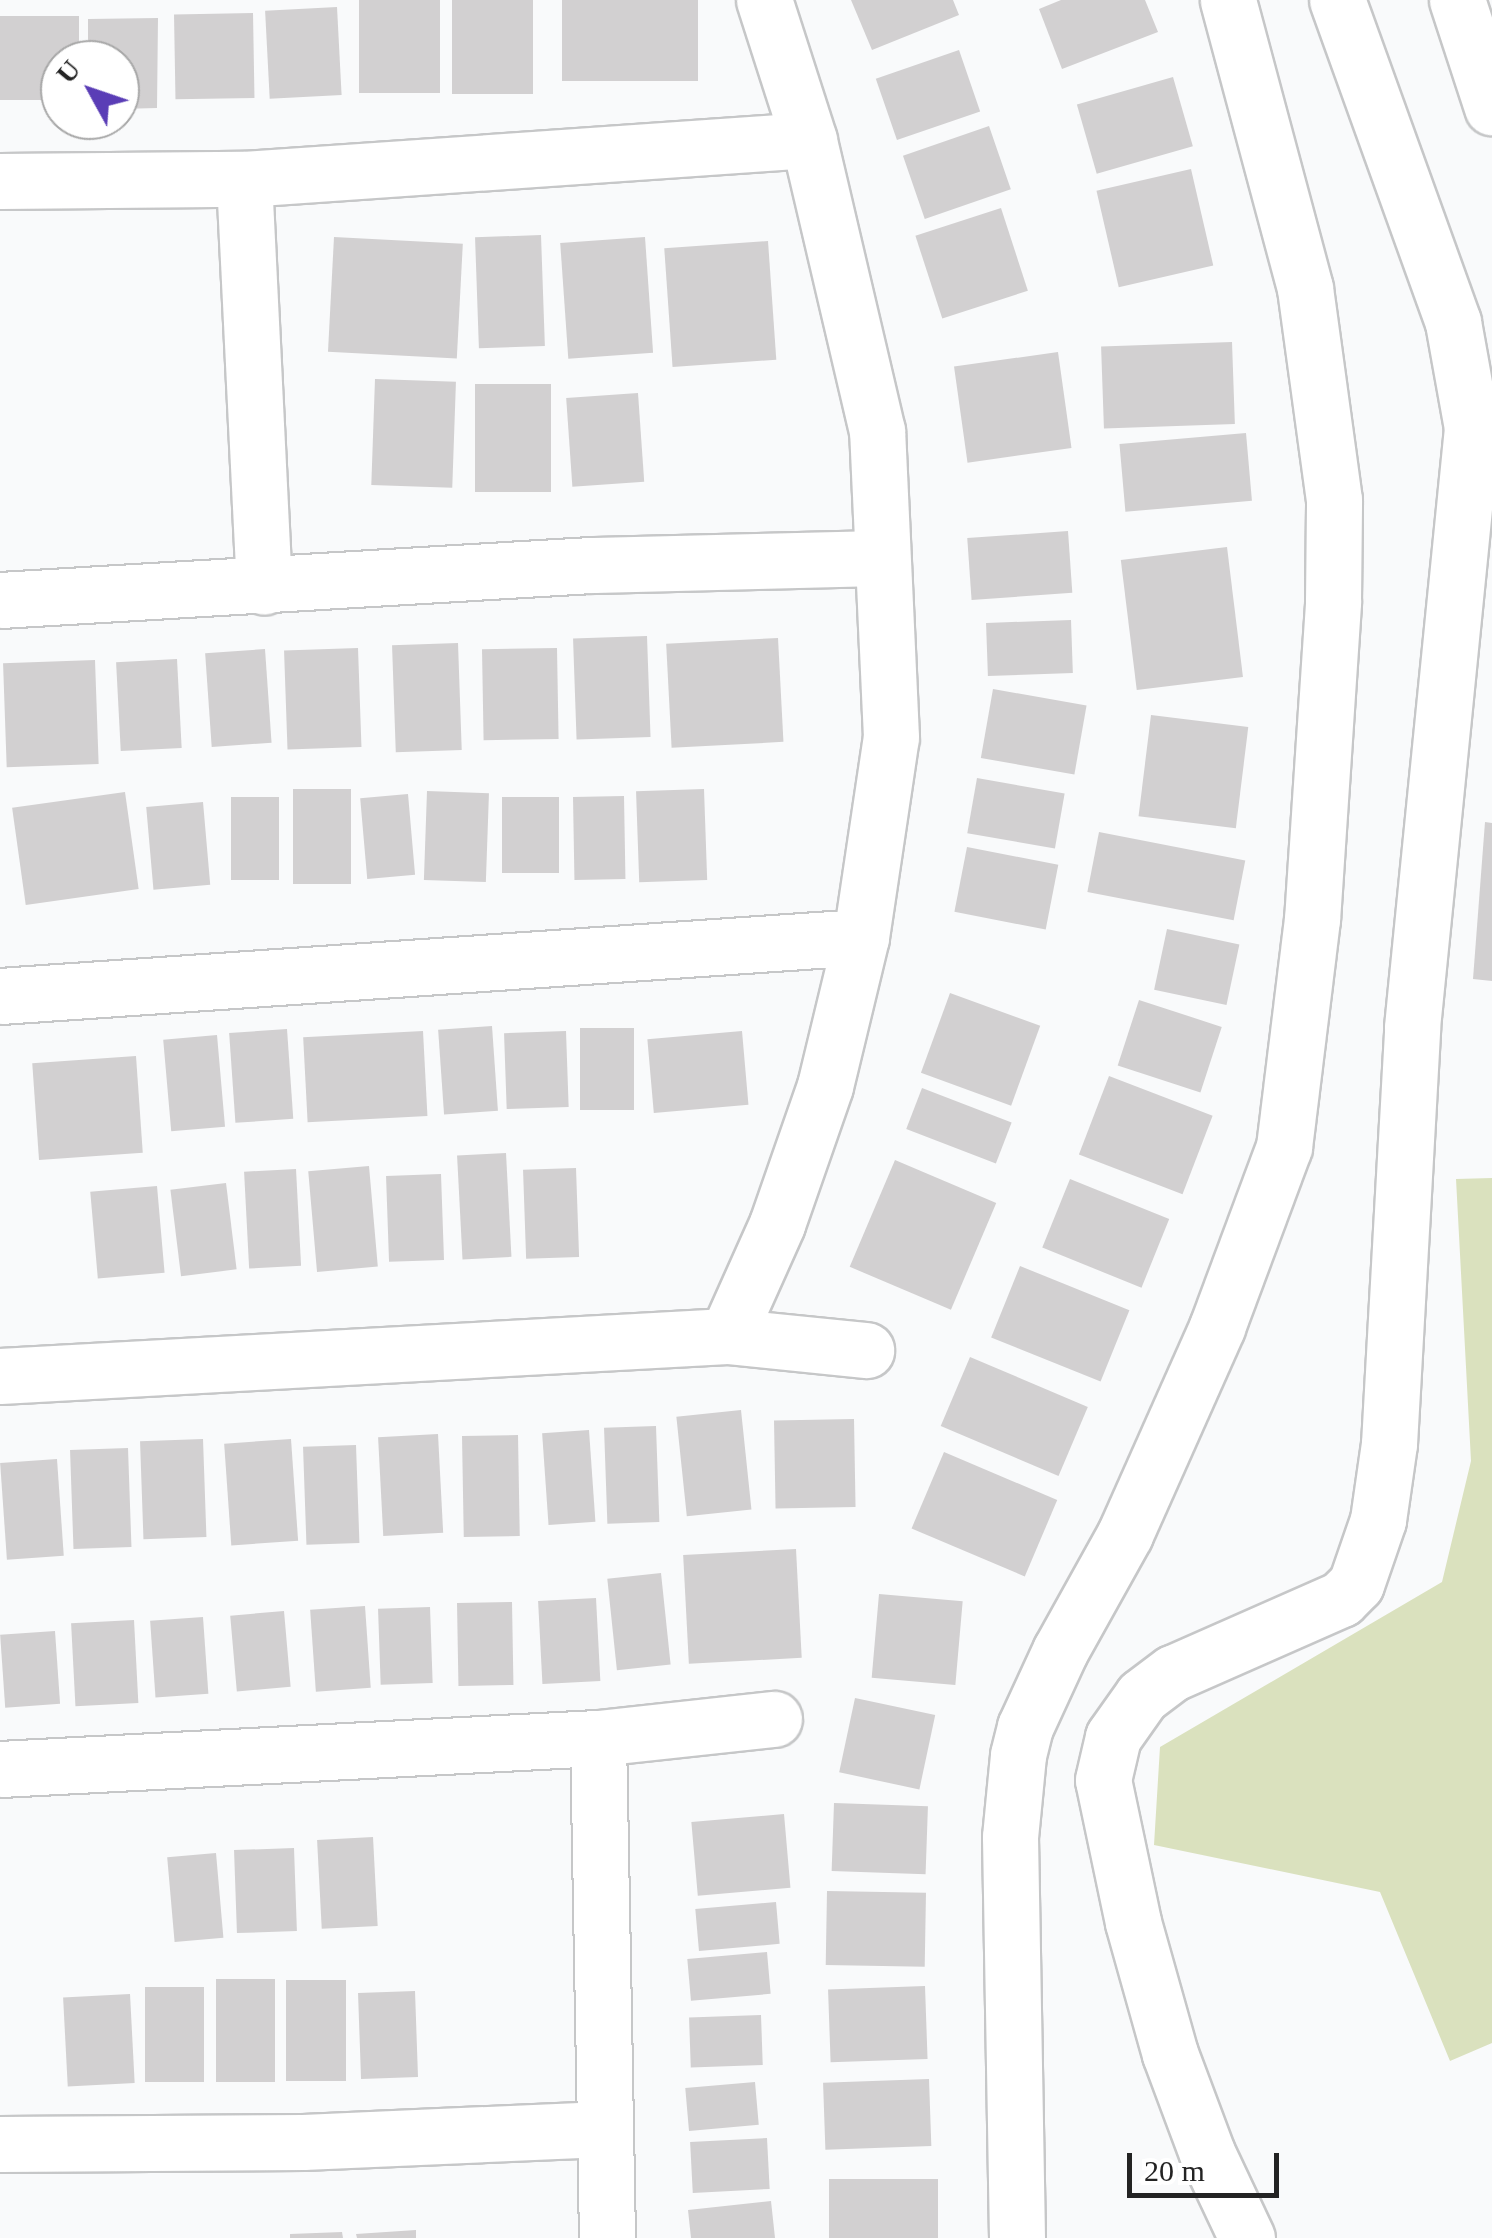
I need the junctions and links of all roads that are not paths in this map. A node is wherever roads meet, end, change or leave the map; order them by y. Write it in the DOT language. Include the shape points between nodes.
graph roads {
  1 [pos="764,0"];
  2 [pos="1228,0"];
  3 [pos="1337,0"];
  4 [pos="1472,14"];
  5 [pos="1492,107"];
  6 [pos="809,140"];
  7 [pos="244,179"];
  8 [pos="0,181"];
  9 [pos="882,558"];
  10 [pos="264,587"];
  11 [pos="0,600"];
  12 [pos="861,937"];
  13 [pos="0,996"];
  14 [pos="727,1336"];
  15 [pos="866,1350"];
  16 [pos="0,1376"];
  17 [pos="774,1719"];
  18 [pos="598,1738"];
  19 [pos="0,1769"];
  20 [pos="604,2129"];
  21 [pos="0,2144"];
  22 [pos="607,2238"];
  23 [pos="1017,2238"];
  24 [pos="1248,2238"];
  1 -- 6 [label="street"];
  2 -- 23 [label="street" via="1305,288 1334,500 1312,920 1279,1161 1217,1327 1125,1534 1053,1666 1018,1756 1010,1837"];
  3 -- 24 [label="street" via="1453,322 1472,428 1412,1028 1389,1444 1378,1520 1356,1584 1342,1599 1173,1673 1142,1696 1113,1737 1104,1780 1133,1922 1170,2054"];
  4 -- 5 [label="street"];
  6 -- 7 [label="street"];
  6 -- 9 [label="street" via="877,431"];
  7 -- 8 [label="street"];
  7 -- 10 [label="street"];
  9 -- 10 [label="street" via="592,564"];
  9 -- 12 [label="street" via="891,738"];
  10 -- 11 [label="street"];
  12 -- 13 [label="street"];
  12 -- 14 [label="street" via="810,1132"];
  14 -- 15 [label="street"];
  14 -- 16 [label="street"];
  17 -- 18 [label="street"];
  18 -- 19 [label="street"];
  18 -- 20 [label="street"];
  20 -- 21 [label="street" via="303,2142"];
  20 -- 22 [label="street"];
}
